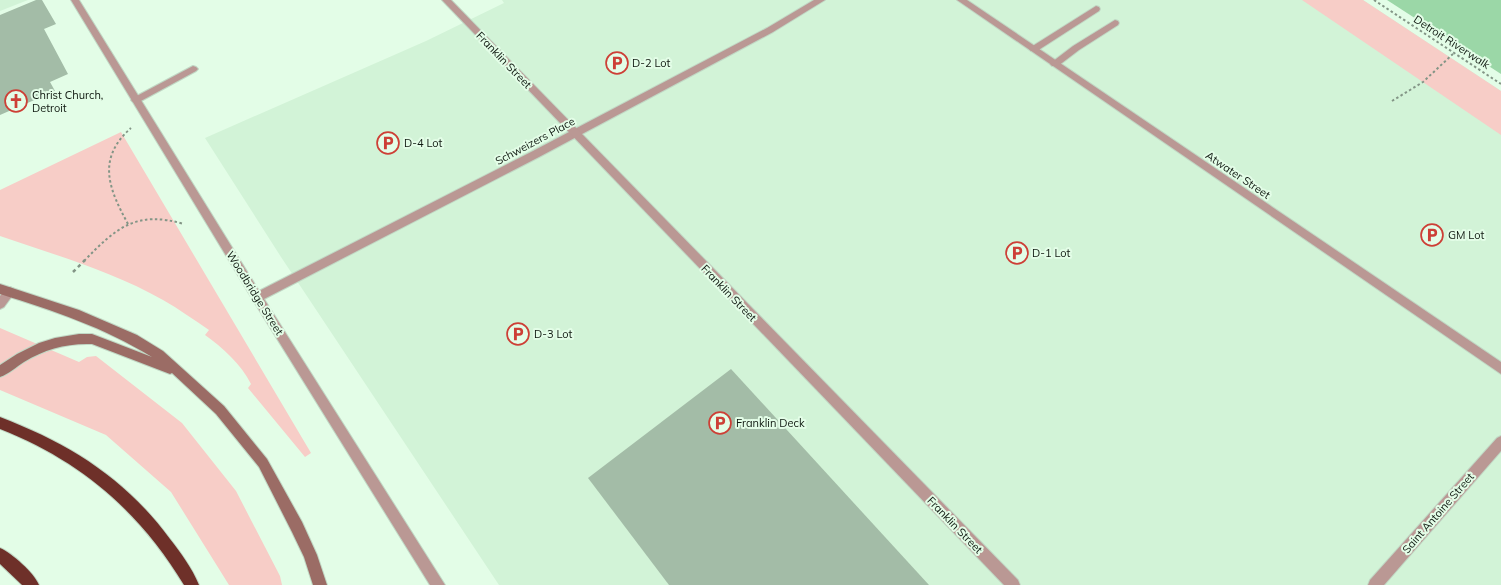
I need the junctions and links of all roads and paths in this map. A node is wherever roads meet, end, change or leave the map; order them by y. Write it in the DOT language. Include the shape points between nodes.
graph roads {
  1 [pos="75,0"];
  2 [pos="446,0"];
  3 [pos="821,0"];
  4 [pos="962,0"];
  5 [pos="1374,0"];
  6 [pos="1096,9"];
  7 [pos="1114,23"];
  8 [pos="1034,50"];
  9 [pos="1454,53"];
  10 [pos="1055,64"];
  11 [pos="193,69"];
  12 [pos="1501,84"];
  13 [pos="136,100"];
  14 [pos="1392,100"];
  15 [pos="131,128"];
  16 [pos="575,133"];
  17 [pos="128,224"];
  18 [pos="184,224"];
  19 [pos="73,272"];
  20 [pos="5,290"];
  21 [pos="257,297"];
  22 [pos="0,304"];
  23 [pos="1501,369"];
  24 [pos="0,372"];
  25 [pos="180,373"];
  26 [pos="0,422"];
  27 [pos="1501,442"];
  28 [pos="0,555"];
  29 [pos="32,585"];
  30 [pos="192,585"];
  31 [pos="320,585"];
  32 [pos="438,585"];
  33 [pos="1012,585"];
  34 [pos="1375,585"];
  1 -- 13 [label="street, Woodbridge Street"];
  2 -- 16 [label="street, Franklin Street"];
  3 -- 16 [label="street, Schweizers Place" via="770,30"];
  4 -- 8 [label="street, Atwater Street"];
  5 -- 9 [label="path, Detroit Riverwalk"];
  6 -- 8 [label="street"];
  7 -- 10 [label="street"];
  8 -- 10 [label="street, Atwater Street"];
  9 -- 12 [label="path, Detroit Riverwalk"];
  9 -- 14 [label="path" via="1423,82"];
  10 -- 23 [label="street, Atwater Street"];
  11 -- 13 [label="street"];
  13 -- 21 [label="street, Woodbridge Street"];
  15 -- 17 [label="path" via="122,134 114,146 108,176"];
  16 -- 21 [label="street, Schweizers Place"];
  16 -- 33 [label="street, Franklin Street"];
  17 -- 18 [label="path" via="152,218"];
  17 -- 19 [label="path" via="115,232"];
  20 -- 22 [label="street"];
  20 -- 25 [label="main road" via="75,313 133,339 159,355"];
  21 -- 32 [label="street, Woodbridge Street"];
  24 -- 25 [label="main road" via="45,345 79,338 92,339"];
  25 -- 31 [label="main road" via="220,410 263,463 297,527"];
  26 -- 30 [label="highway" via="41,440 106,481 161,537"];
  27 -- 34 [label="street, Saint Antoine Street"];
  28 -- 29 [label="highway"];
}
